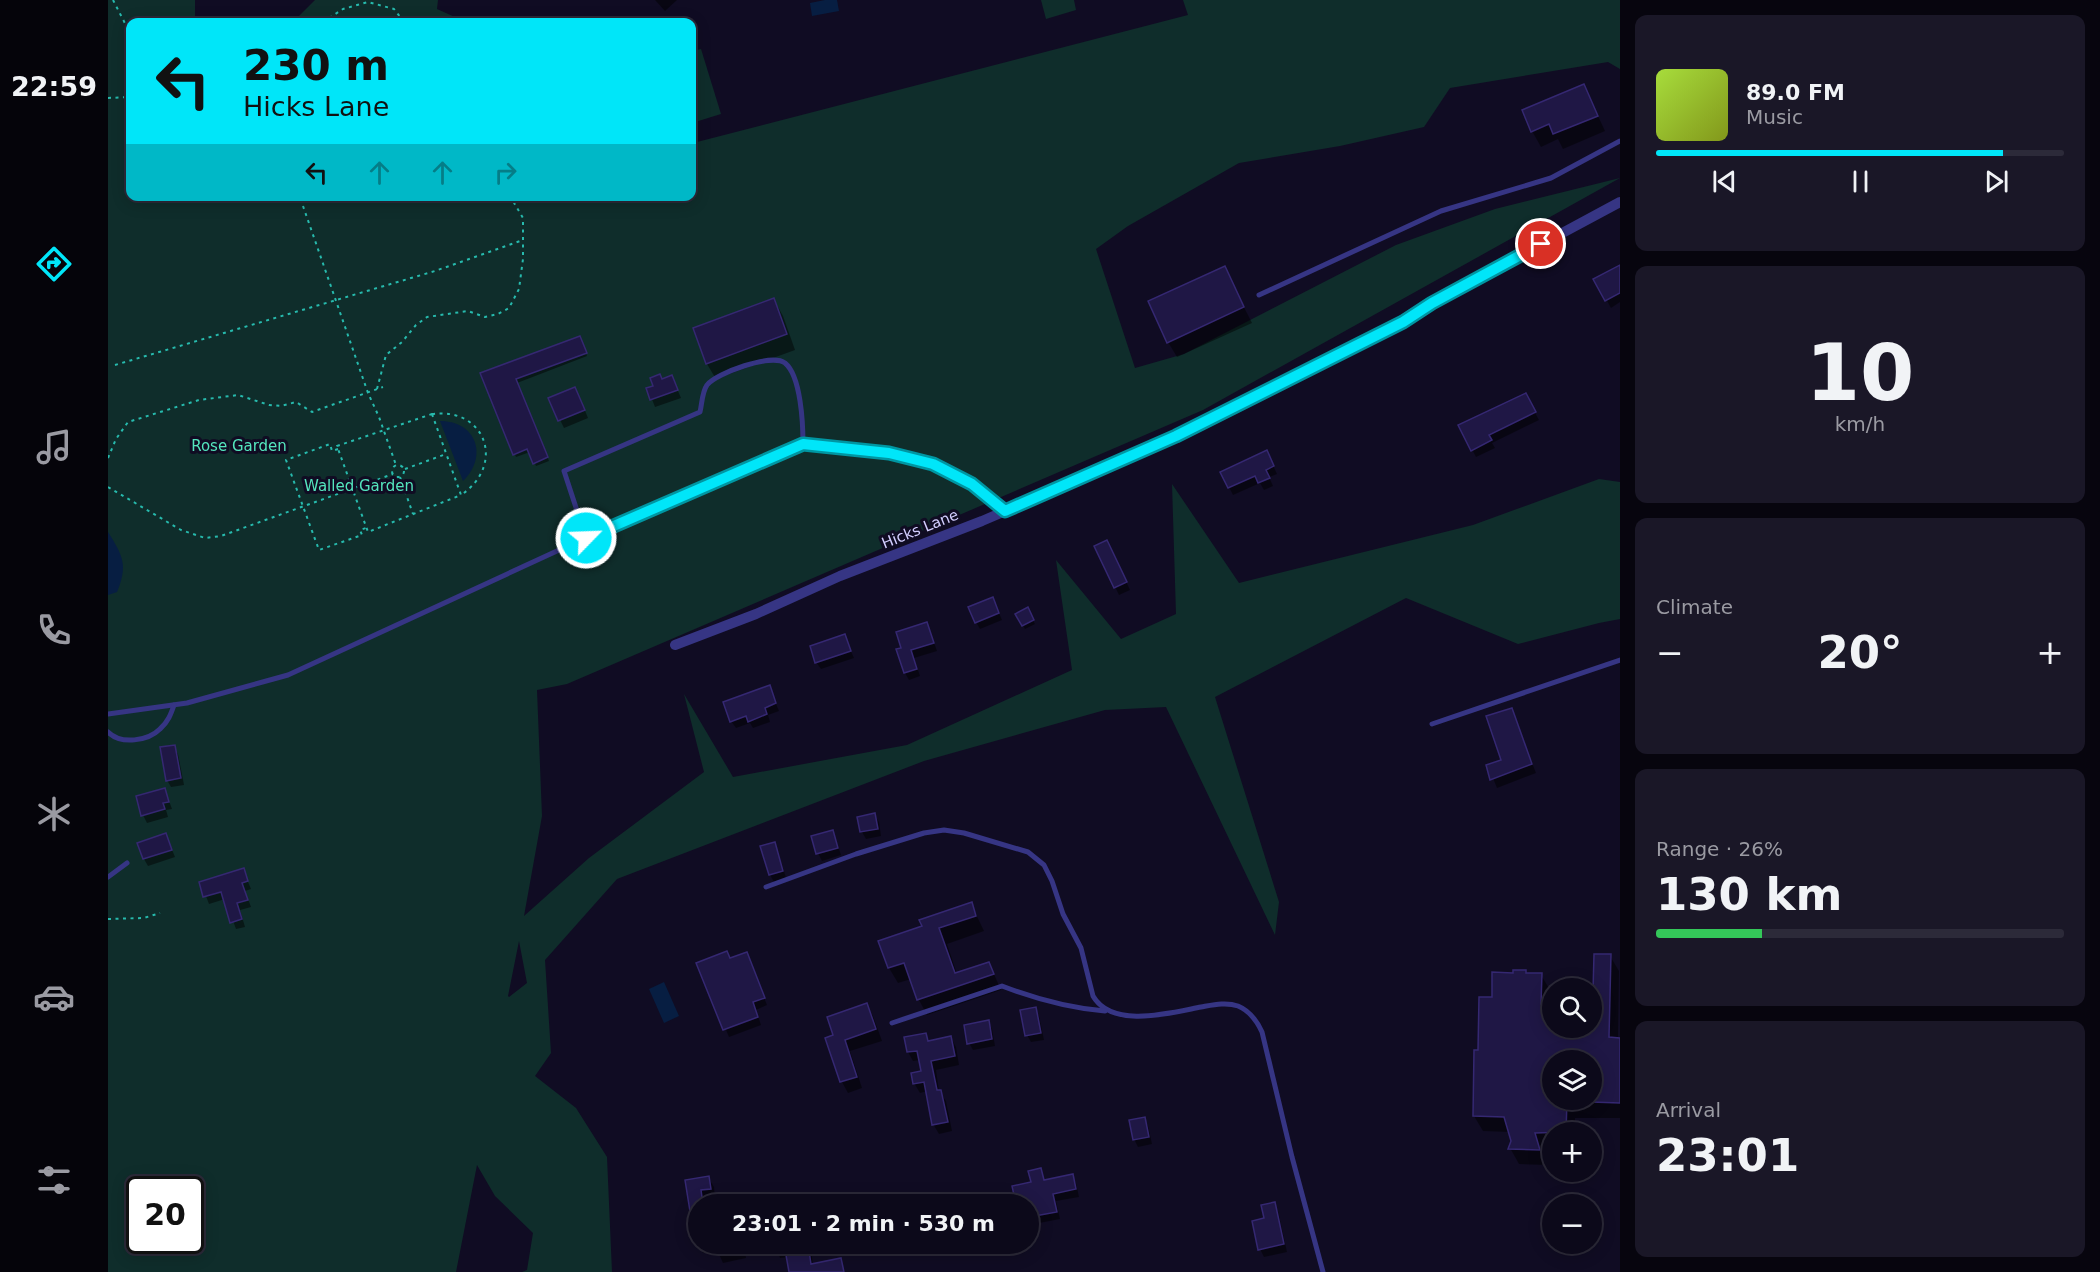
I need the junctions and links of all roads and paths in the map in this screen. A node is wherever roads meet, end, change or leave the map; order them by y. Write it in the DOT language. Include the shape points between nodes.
graph roads {
  1 [pos="113,0"];
  2 [pos="329,18"];
  3 [pos="401,18"];
  4 [pos="126,25"];
  5 [pos="126,97"];
  6 [pos="108,98"];
  7 [pos="1620,141"];
  8 [pos="513,201"];
  9 [pos="1620,202"];
  10 [pos="303,206"];
  11 [pos="523,240"];
  12 [pos="1259,295"];
  13 [pos="336,301"];
  14 [pos="115,365"];
  15 [pos="383,387"];
  16 [pos="377,389"];
  17 [pos="368,393"];
  18 [pos="432,414"];
  19 [pos="383,430"];
  20 [pos="803,444"];
  21 [pos="338,449"];
  22 [pos="447,454"];
  23 [pos="108,458"];
  24 [pos="396,465"];
  25 [pos="405,469"];
  26 [pos="393,474"];
  27 [pos="400,477"];
  28 [pos="108,487"];
  29 [pos="352,489"];
  30 [pos="461,495"];
  31 [pos="303,506"];
  32 [pos="1005,511"];
  33 [pos="413,515"];
  34 [pos="366,528"];
  35 [pos="586,538"];
  36 [pos="675,645"];
  37 [pos="1620,660"];
  38 [pos="174,705"];
  39 [pos="108,714"];
  40 [pos="1432,724"];
  41 [pos="108,732"];
  42 [pos="127,863"];
  43 [pos="108,877"];
  44 [pos="766,887"];
  45 [pos="160,912"];
  46 [pos="108,919"];
  47 [pos="1107,1011"];
  48 [pos="892,1023"];
  49 [pos="1323,1272"];
  1 -- 4 [label="path"];
  2 -- 3 [label="path" via="343,9 368,2 394,9"];
  5 -- 6 [label="path"];
  7 -- 12 [label="lane" via="1551,178 1441,211"];
  8 -- 11 [label="path" via="523,218"];
  9 -- 32 [label="street, Hicks Lane" via="1403,322 1176,436"];
  10 -- 13 [label="path"];
  11 -- 13 [label="path"];
  11 -- 16 [label="path" via="519,289 509,308 485,317 468,311 427,317 386,355"];
  13 -- 14 [label="path"];
  13 -- 17 [label="path"];
  15 -- 16 [label="path"];
  16 -- 17 [label="path"];
  17 -- 19 [label="path"];
  17 -- 23 [label="path" via="312,412 296,402 269,405 238,395 199,400 128,422"];
  18 -- 19 [label="path"];
  18 -- 22 [label="path"];
  18 -- 30 [label="path" via="460,416 474,425 484,440 484,469 472,488"];
  19 -- 21 [label="path" via="337,446"];
  19 -- 24 [label="path"];
  20 -- 32 [label="lane" via="889,453 933,464 972,484"];
  20 -- 35 [label="lane"];
  20 -- 35 [label="lane" via="803,414 792,371 783,361 768,359 716,376 706,387 700,412 564,471"];
  21 -- 29 [label="path"];
  21 -- 31 [label="path" via="332,451 330,444 286,460"];
  22 -- 25 [label="path"];
  22 -- 30 [label="path"];
  24 -- 25 [label="path"];
  24 -- 26 [label="path"];
  25 -- 27 [label="path"];
  26 -- 27 [label="path"];
  26 -- 29 [label="path"];
  27 -- 33 [label="path"];
  28 -- 31 [label="path" via="181,530 205,538 221,536"];
  29 -- 31 [label="path"];
  29 -- 34 [label="path"];
  30 -- 33 [label="path"];
  31 -- 34 [label="path" via="319,550 362,535 360,530"];
  32 -- 36 [label="street, Hicks Lane"];
  33 -- 34 [label="path" via="368,532"];
  35 -- 38 [label="lane" via="288,675"];
  37 -- 40 [label="lane"];
  38 -- 39 [label="lane"];
  38 -- 41 [label="lane" via="169,719 145,737 124,741"];
  42 -- 43 [label="lane"];
  44 -- 47 [label="lane" via="924,832 964,833 1028,852 1044,865 1052,881 1063,914 1081,948 1093,996"];
  45 -- 46 [label="path" via="144,918"];
  47 -- 48 [label="lane" via="1073,1008 1002,986"];
  47 -- 49 [label="lane" via="1150,1016 1223,1004 1237,1005 1257,1021"];
}
